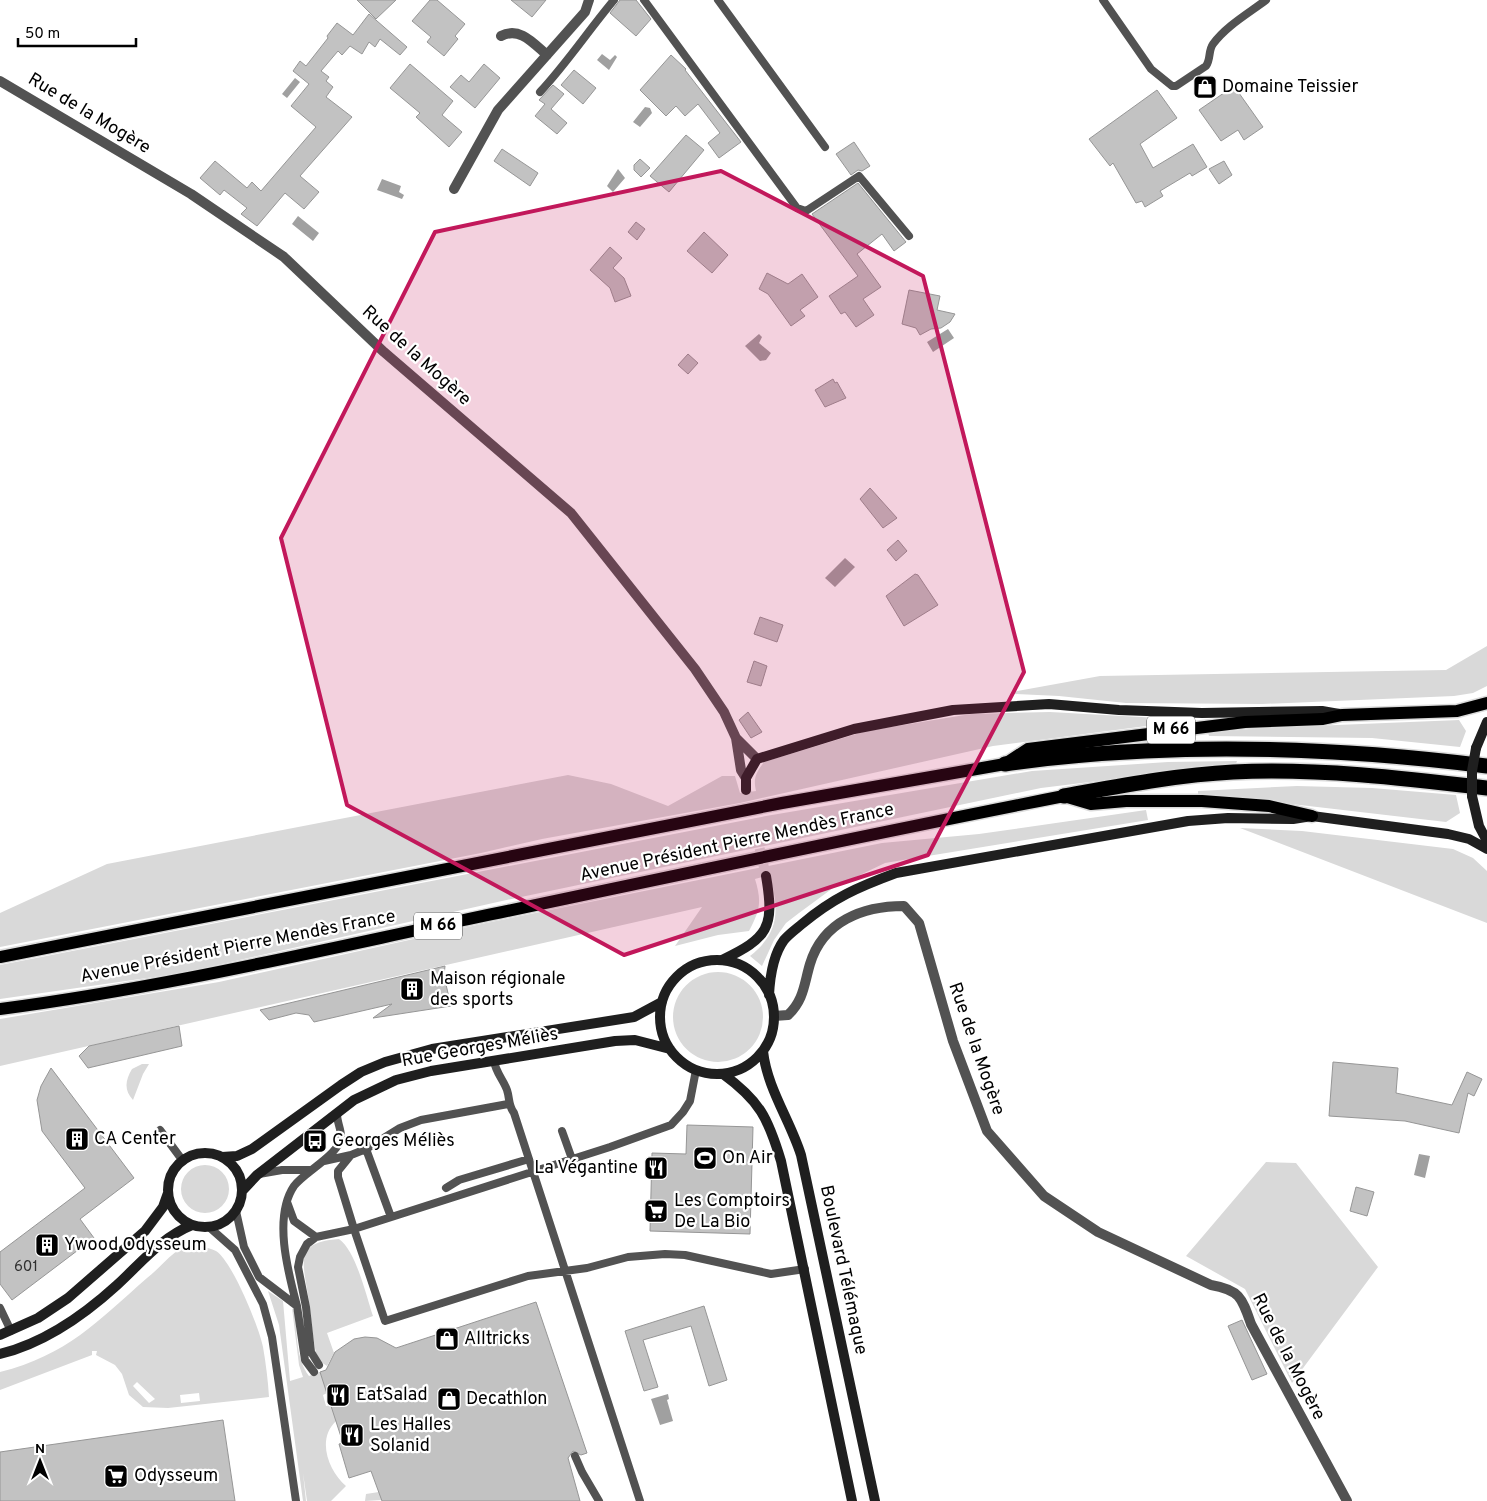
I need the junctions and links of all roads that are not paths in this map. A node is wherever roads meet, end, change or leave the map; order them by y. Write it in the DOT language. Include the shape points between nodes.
graph roads {
  1 [pos="589,0"];
  2 [pos="614,0"];
  3 [pos="644,0"];
  4 [pos="718,0"];
  5 [pos="1103,0"];
  6 [pos="1266,0"];
  7 [pos="501,36"];
  8 [pos="547,55"];
  9 [pos="0,80"];
  10 [pos="540,92"];
  11 [pos="825,147"];
  12 [pos="454,189"];
  13 [pos="909,236"];
  14 [pos="1487,704"];
  15 [pos="1342,715"];
  16 [pos="1487,722"];
  17 [pos="736,738"];
  18 [pos="757,759"];
  19 [pos="1005,764"];
  20 [pos="1487,766"];
  21 [pos="746,778"];
  22 [pos="1487,788"];
  23 [pos="746,790"];
  24 [pos="1064,796"];
  25 [pos="1312,816"];
  26 [pos="1487,841"];
  27 [pos="1487,849"];
  28 [pos="766,876"];
  29 [pos="0,957"];
  30 [pos="722,960"];
  31 [pos="769,995"];
  32 [pos="662,1002"];
  33 [pos="0,1009"];
  34 [pos="774,1016"];
  35 [pos="670,1049"];
  36 [pos="763,1051"];
  37 [pos="494,1061"];
  38 [pos="696,1070"];
  39 [pos="723,1074"];
  40 [pos="508,1104"];
  41 [pos="337,1114"];
  42 [pos="160,1130"];
  43 [pos="562,1131"];
  44 [pos="366,1150"];
  45 [pos="351,1156"];
  46 [pos="222,1157"];
  47 [pos="529,1159"];
  48 [pos="572,1159"];
  49 [pos="183,1161"];
  50 [pos="323,1162"];
  51 [pos="310,1170"];
  52 [pos="534,1171"];
  53 [pos="257,1175"];
  54 [pos="446,1188"];
  55 [pos="242,1191"];
  56 [pos="168,1193"];
  57 [pos="287,1200"];
  58 [pos="236,1211"];
  59 [pos="391,1217"];
  60 [pos="192,1226"];
  61 [pos="209,1227"];
  62 [pos="354,1229"];
  63 [pos="316,1238"];
  64 [pos="805,1269"];
  65 [pos="566,1270"];
  66 [pos="297,1306"];
  67 [pos="0,1308"];
  68 [pos="11,1331"];
  69 [pos="0,1335"];
  70 [pos="0,1354"];
  71 [pos="575,1456"];
  72 [pos="296,1501"];
  73 [pos="599,1501"];
  74 [pos="640,1501"];
  75 [pos="852,1501"];
  76 [pos="875,1501"];
  77 [pos="1347,1501"];
  1 -- 8 [label="street" via="585,12"];
  2 -- 10 [label="lane" via="574,49 568,62"];
  3 -- 13 [label="lane" via="797,208 806,211 859,176"];
  4 -- 11 [label="lane"];
  5 -- 6 [label="lane" via="1151,69 1176,86 1206,66 1210,61 1211,47 1218,38"];
  7 -- 8 [label="street" via="519,33"];
  8 -- 12 [label="street" via="498,110"];
  9 -- 17 [label="street, Rue de la Mogère" via="191,194 284,257 384,352 571,513 696,669 724,712"];
  14 -- 15 [label="main road, M 66" via="1457,711"];
  15 -- 18 [label="main road" via="1322,711 1128,711 1049,704 953,710 854,729"];
  15 -- 19 [label="main road, M 66" via="1323,719 1235,723 1028,749"];
  16 -- 26 [label="main road, bridge" via="1476,748 1472,771 1472,796 1479,826"];
  17 -- 18 [label="street"];
  17 -- 21 [label="street" via="741,770"];
  18 -- 21 [label="main road"];
  19 -- 20 [label="highway, Avenue Président Pierre Mendès France / M 66" via="1068,755 1140,751 1300,749"];
  19 -- 29 [label="main road, Avenue Président Pierre Mendès France / M 66" via="782,803"];
  21 -- 23 [label="main road"];
  22 -- 24 [label="highway, Avenue Président Pierre Mendès France / M 66" via="1425,780 1301,772 1233,772"];
  24 -- 25 [label="main road, M 66" via="1091,804 1202,801 1269,806"];
  24 -- 33 [label="main road, Avenue Président Pierre Mendès France / M 66" via="254,964 89,997"];
  25 -- 27 [label="main road, M 66" via="1448,834 1469,839"];
  25 -- 31 [label="main road, M 66" via="1188,821 896,873 856,887 816,912 785,938 776,954"];
  28 -- 30 [label="main road" via="771,905 769,920 762,934 751,946"];
  30 -- 31 [label="main road" via="755,975"];
  30 -- 32 [label="main road" via="708,961 684,970 666,990"];
  31 -- 34 [label="main road"];
  32 -- 35 [label="main road" via="662,1034"];
  32 -- 46 [label="main road, Rue Georges Méliès" via="634,1017 432,1049 385,1062 341,1085 252,1149 237,1156"];
  34 -- 36 [label="main road"];
  34 -- 77 [label="street, Rue de la Mogère" via="788,1015 799,1005 811,960 834,926 880,906 904,906 919,923 953,1041 987,1131 1044,1196 1098,1232 1211,1284 1227,1287 1242,1298 1251,1324"];
  35 -- 37 [label="main road, Rue Georges Méliès" via="635,1040 615,1041"];
  35 -- 38 [label="main road" via="677,1058"];
  36 -- 39 [label="main road" via="752,1062"];
  36 -- 76 [label="main road, Boulevard Télémaque" via="771,1086 801,1155"];
  37 -- 40 [label="lane" via="497,1074 507,1090"];
  37 -- 41 [label="main road, Rue Georges Méliès" via="396,1080 354,1100"];
  38 -- 39 [label="main road"];
  38 -- 48 [label="lane" via="690,1101 671,1124"];
  39 -- 64 [label="main road" via="751,1096 776,1143"];
  40 -- 44 [label="lane" via="421,1120 400,1128"];
  40 -- 47 [label="lane"];
  41 -- 50 [label="lane" via="339,1143"];
  41 -- 53 [label="main road, Rue Georges Méliès"];
  42 -- 49 [label="lane"];
  43 -- 48 [label="lane"];
  44 -- 45 [label="lane"];
  44 -- 59 [label="lane"];
  45 -- 50 [label="lane"];
  45 -- 62 [label="lane" via="338,1171 338,1177"];
  46 -- 49 [label="main road" via="207,1153"];
  46 -- 55 [label="main road" via="233,1165 240,1177"];
  47 -- 52 [label="lane"];
  47 -- 54 [label="lane" via="460,1180"];
  48 -- 52 [label="lane"];
  49 -- 56 [label="main road" via="170,1178"];
  50 -- 51 [label="lane"];
  51 -- 53 [label="lane" via="282,1170"];
  51 -- 57 [label="lane" via="294,1185"];
  52 -- 59 [label="lane"];
  52 -- 65 [label="lane"];
  53 -- 55 [label="main road, Rue Georges Méliès"];
  55 -- 58 [label="main road"];
  56 -- 60 [label="main road" via="179,1216"];
  56 -- 68 [label="main road" via="163,1207 145,1231 52,1310"];
  57 -- 63 [label="lane" via="294,1221"];
  57 -- 66 [label="lane" via="284,1211 287,1266"];
  58 -- 61 [label="main road" via="219,1224"];
  58 -- 66 [label="lane" via="244,1247 259,1277"];
  59 -- 62 [label="lane"];
  60 -- 61 [label="main road"];
  60 -- 70 [label="main road" via="169,1237 116,1286 49,1336 32,1345"];
  61 -- 72 [label="lane" via="235,1250 263,1304 272,1337"];
  62 -- 63 [label="lane"];
  62 -- 65 [label="lane" via="385,1321 528,1276"];
  63 -- 66 [label="lane" via="302,1252 298,1267 316,1369 305,1360"];
  64 -- 65 [label="lane" via="771,1274 706,1259 665,1254 628,1257"];
  64 -- 75 [label="main road"];
  65 -- 74 [label="lane"];
  67 -- 68 [label="lane"];
  68 -- 69 [label="main road"];
  71 -- 73 [label="lane"];
}
